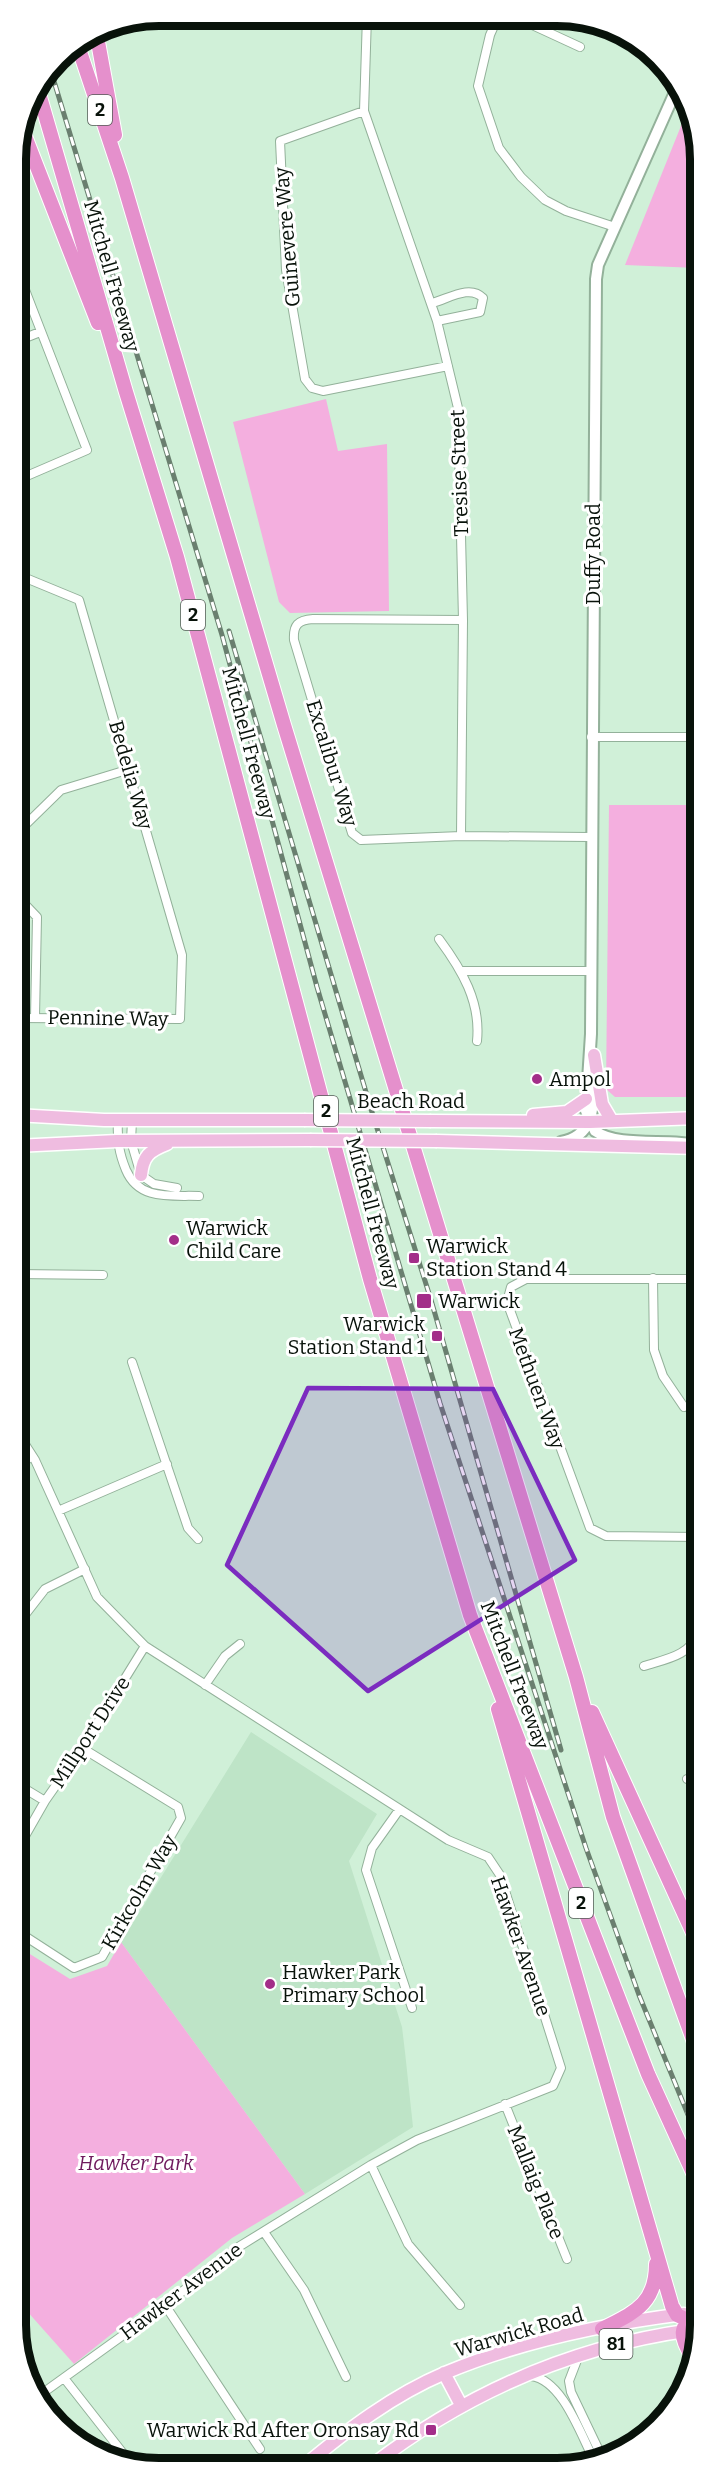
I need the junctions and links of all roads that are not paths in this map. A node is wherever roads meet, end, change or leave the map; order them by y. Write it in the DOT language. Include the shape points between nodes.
graph roads {
  1 [pos="367,26"];
  2 [pos="494,26"];
  3 [pos="535,26"];
  4 [pos="98,40"];
  5 [pos="580,46"];
  6 [pos="80,52"];
  7 [pos="674,95"];
  8 [pos="40,98"];
  9 [pos="364,111"];
  10 [pos="27,141"];
  11 [pos="122,178"];
  12 [pos="615,227"];
  13 [pos="26,294"];
  14 [pos="432,303"];
  15 [pos="438,321"];
  16 [pos="40,332"];
  17 [pos="26,338"];
  18 [pos="448,366"];
  19 [pos="126,392"];
  20 [pos="26,476"];
  21 [pos="26,578"];
  22 [pos="463,620"];
  23 [pos="591,736"];
  24 [pos="690,737"];
  25 [pos="130,769"];
  26 [pos="26,824"];
  27 [pos="461,836"];
  28 [pos="590,837"];
  29 [pos="26,905"];
  30 [pos="439,939"];
  31 [pos="462,971"];
  32 [pos="591,971"];
  33 [pos="26,1017"];
  34 [pos="35,1017"];
  35 [pos="180,1019"];
  36 [pos="591,1034"];
  37 [pos="477,1041"];
  38 [pos="594,1055"];
  39 [pos="586,1100"];
  40 [pos="26,1115"];
  41 [pos="690,1118"];
  42 [pos="118,1120"];
  43 [pos="132,1121"];
  44 [pos="470,1121"];
  45 [pos="612,1121"];
  46 [pos="590,1122"];
  47 [pos="117,1141"];
  48 [pos="131,1141"];
  49 [pos="177,1141"];
  50 [pos="547,1144"];
  51 [pos="690,1144"];
  52 [pos="26,1146"];
  53 [pos="690,1147"];
  54 [pos="141,1176"];
  55 [pos="177,1188"];
  56 [pos="200,1196"];
  57 [pos="26,1274"];
  58 [pos="103,1275"];
  59 [pos="653,1278"];
  60 [pos="689,1279"];
  61 [pos="132,1362"];
  62 [pos="684,1407"];
  63 [pos="26,1446"];
  64 [pos="32,1456"];
  65 [pos="26,1460"];
  66 [pos="167,1464"];
  67 [pos="58,1511"];
  68 [pos="689,1537"];
  69 [pos="198,1539"];
  70 [pos="85,1569"];
  71 [pos="26,1613"];
  72 [pos="470,1615"];
  73 [pos="240,1644"];
  74 [pos="145,1646"];
  75 [pos="689,1648"];
  76 [pos="644,1666"];
  77 [pos="576,1677"];
  78 [pos="205,1685"];
  79 [pos="82,1749"];
  80 [pos="26,1789"];
  81 [pos="45,1801"];
  82 [pos="399,1810"];
  83 [pos="26,1834"];
  84 [pos="689,1925"];
  85 [pos="26,1937"];
  86 [pos="412,2008"];
  87 [pos="689,2029"];
  88 [pos="505,2104"];
  89 [pos="689,2164"];
  90 [pos="371,2165"];
  91 [pos="264,2232"];
  92 [pos="656,2253"];
  93 [pos="567,2259"];
  94 [pos="165,2305"];
  95 [pos="460,2305"];
  96 [pos="689,2318"];
  97 [pos="681,2323"];
  98 [pos="689,2325"];
  99 [pos="602,2330"];
  100 [pos="688,2343"];
  101 [pos="579,2355"];
  102 [pos="444,2373"];
  103 [pos="524,2375"];
  104 [pos="346,2377"];
  105 [pos="64,2378"];
  106 [pos="43,2393"];
  107 [pos="461,2405"];
  108 [pos="260,2449"];
  109 [pos="599,2451"];
  110 [pos="123,2453"];
  111 [pos="590,2454"];
  112 [pos="315,2458"];
  113 [pos="382,2458"];
  1 -- 9 [label="street, Tresise Street"];
  2 -- 12 [label="street" via="478,86 499,148 545,200"];
  3 -- 5 [label="street"];
  4 -- 11 [label="highway"];
  6 -- 11 [label="highway, Mitchell Freeway / 2"];
  7 -- 12 [label="main road, Duffy Road"];
  8 -- 19 [label="highway, Mitchell Freeway / 2"];
  9 -- 14 [label="street, Tresise Street"];
  9 -- 18 [label="street, Guinevere Way" via="280,141 286,270 305,379 312,388 323,391"];
  10 -- 19 [label="highway"];
  11 -- 77 [label="highway, Mitchell Freeway / 2" via="277,703"];
  12 -- 23 [label="main road, Duffy Road" via="598,265 594,302"];
  13 -- 16 [label="street"];
  14 -- 15 [label="street, Tresise Street"];
  14 -- 15 [label="street" via="466,291 483,298 480,312"];
  15 -- 18 [label="street, Tresise Street"];
  16 -- 17 [label="street"];
  16 -- 20 [label="street" via="87,450"];
  18 -- 22 [label="street, Tresise Street" via="458,408"];
  19 -- 72 [label="highway, Mitchell Freeway / 2" via="181,568 370,1280"];
  21 -- 25 [label="street, Bedelia Way" via="79,600"];
  22 -- 27 [label="street, Tresise Street"];
  22 -- 27 [label="street, Excalibur Way" via="303,620 296,625 294,636 354,836 364,840"];
  23 -- 24 [label="street"];
  23 -- 28 [label="main road, Duffy Road"];
  25 -- 26 [label="street" via="61,789"];
  25 -- 35 [label="street, Bedelia Way" via="182,955"];
  27 -- 28 [label="street, Excalibur Way"];
  28 -- 32 [label="main road, Duffy Road"];
  29 -- 34 [label="street, Pennine Way" via="37,917"];
  30 -- 31 [label="street"];
  31 -- 32 [label="street"];
  31 -- 37 [label="street" via="479,1020"];
  32 -- 36 [label="main road, Duffy Road"];
  33 -- 34 [label="street, Pennine Way"];
  34 -- 35 [label="street, Pennine Way"];
  36 -- 38 [label="main road, Duffy Road"];
  36 -- 39 [label="main road, Duffy Road"];
  38 -- 45 [label="main road" via="602,1104"];
  38 -- 46 [label="main road, Duffy Road"];
  39 -- 44 [label="main road" via="567,1112"];
  39 -- 46 [label="main road, Duffy Road"];
  40 -- 42 [label="main road, Beach Road"];
  41 -- 45 [label="main road, Beach Road"];
  42 -- 43 [label="main road, Beach Road"];
  42 -- 47 [label="street"];
  43 -- 44 [label="main road, Beach Road, bridge"];
  43 -- 48 [label="street"];
  44 -- 46 [label="main road, Beach Road"];
  45 -- 46 [label="main road, Beach Road"];
  46 -- 50 [label="main road" via="572,1140"];
  46 -- 51 [label="main road" via="595,1131 610,1138"];
  47 -- 48 [label="main road, Beach Road"];
  47 -- 52 [label="main road, Beach Road"];
  47 -- 56 [label="street" via="136,1187 161,1195"];
  48 -- 49 [label="main road, Beach Road"];
  48 -- 54 [label="street"];
  49 -- 50 [label="main road, Beach Road, bridge"];
  49 -- 54 [label="main road" via="148,1153 142,1162"];
  50 -- 53 [label="main road, Beach Road"];
  54 -- 55 [label="street" via="154,1184"];
  57 -- 58 [label="street"];
  59 -- 60 [label="street, Methuen Way"];
  59 -- 62 [label="street" via="654,1350 663,1376"];
  59 -- 68 [label="street, Methuen Way" via="526,1279 511,1287 507,1302 590,1528 606,1536"];
  61 -- 66 [label="street"];
  63 -- 64 [label="street, Hawker Avenue"];
  64 -- 65 [label="street"];
  64 -- 67 [label="street, Hawker Avenue"];
  66 -- 67 [label="street"];
  66 -- 69 [label="street" via="188,1528"];
  67 -- 70 [label="street, Hawker Avenue"];
  70 -- 71 [label="street" via="45,1589"];
  70 -- 74 [label="street, Hawker Avenue" via="97,1597"];
  72 -- 89 [label="highway, Mitchell Freeway / 2" via="648,2074"];
  72 -- 92 [label="highway"];
  73 -- 78 [label="street" via="225,1656"];
  74 -- 78 [label="street, Hawker Avenue"];
  74 -- 79 [label="street, Millport Drive"];
  75 -- 76 [label="street"];
  77 -- 84 [label="highway"];
  77 -- 87 [label="highway, Mitchell Freeway / 2" via="613,1817"];
  78 -- 82 [label="street, Hawker Avenue"];
  79 -- 81 [label="street, Millport Drive"];
  79 -- 85 [label="street, Kirkcolm Way" via="178,1807 181,1818 102,1957 74,1968"];
  80 -- 81 [label="street"];
  81 -- 83 [label="street, Millport Drive"];
  82 -- 86 [label="street" via="372,1848 366,1870"];
  82 -- 88 [label="street, Hawker Avenue" via="448,1840 488,1857 500,1875 561,2068 553,2086"];
  88 -- 90 [label="street, Hawker Avenue" via="417,2140"];
  88 -- 93 [label="street, Mallaig Place"];
  90 -- 91 [label="street, Hawker Avenue"];
  90 -- 95 [label="street" via="408,2244"];
  91 -- 94 [label="street, Hawker Avenue"];
  91 -- 104 [label="street" via="304,2290"];
  92 -- 97 [label="highway"];
  92 -- 99 [label="highway" via="655,2281 647,2300 634,2313"];
  94 -- 105 [label="street, Hawker Avenue"];
  94 -- 108 [label="street"];
  96 -- 97 [label="highway"];
  97 -- 98 [label="highway"];
  97 -- 99 [label="main road, Warwick Road / 81"];
  97 -- 100 [label="highway"];
  97 -- 101 [label="main road, Warwick Road / 81"];
  99 -- 102 [label="main road, Warwick Road / 81" via="528,2346"];
  101 -- 103 [label="main road, Warwick Road / 81"];
  101 -- 109 [label="street" via="568,2381"];
  102 -- 107 [label="main road"];
  102 -- 112 [label="main road, Warwick Road / 81" via="378,2410"];
  103 -- 107 [label="main road, Warwick Road / 81"];
  103 -- 111 [label="street" via="540,2377 554,2387"];
  105 -- 106 [label="street, Hawker Avenue"];
  105 -- 110 [label="street"];
  107 -- 113 [label="main road, Warwick Road / 81"];
}
